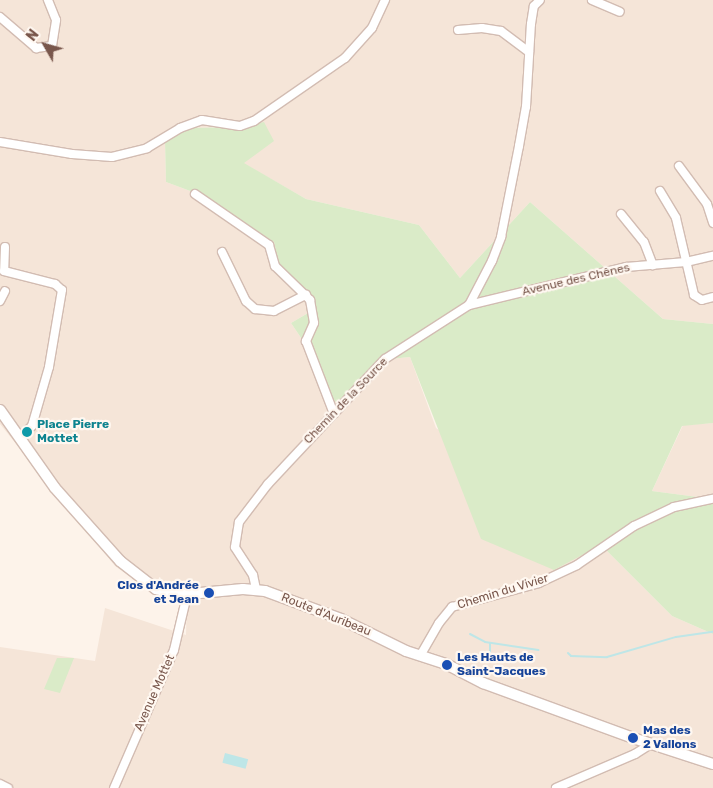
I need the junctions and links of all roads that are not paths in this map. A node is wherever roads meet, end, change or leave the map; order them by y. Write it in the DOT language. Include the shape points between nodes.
graph roads {
  1 [pos="48,0"];
  2 [pos="385,0"];
  3 [pos="540,0"];
  4 [pos="592,0"];
  5 [pos="620,12"];
  6 [pos="0,17"];
  7 [pos="458,30"];
  8 [pos="529,52"];
  9 [pos="0,142"];
  10 [pos="679,166"];
  11 [pos="660,191"];
  12 [pos="194,194"];
  13 [pos="621,214"];
  14 [pos="713,223"];
  15 [pos="5,247"];
  16 [pos="222,252"];
  17 [pos="713,256"];
  18 [pos="686,262"];
  19 [pos="653,265"];
  20 [pos="5,291"];
  21 [pos="306,295"];
  22 [pos="713,297"];
  23 [pos="0,301"];
  24 [pos="468,305"];
  25 [pos="0,410"];
  26 [pos="334,414"];
  27 [pos="20,437"];
  28 [pos="713,499"];
  29 [pos="256,589"];
  30 [pos="187,595"];
  31 [pos="420,656"];
  32 [pos="651,744"];
  33 [pos="713,764"];
  34 [pos="0,784"];
  35 [pos="8,788"];
  36 [pos="114,788"];
  37 [pos="556,788"];
  1 -- 6 [label="street" via="56,20 52,46 36,48"];
  2 -- 9 [label="street" via="372,28 345,58 254,122 240,126 202,120 180,128 147,148 112,157"];
  3 -- 8 [label="street" via="534,6"];
  4 -- 5 [label="street"];
  7 -- 8 [label="street" via="482,28 501,31"];
  8 -- 24 [label="street" via="526,107 501,237"];
  10 -- 14 [label="street" via="707,204"];
  11 -- 18 [label="street" via="676,218"];
  12 -- 21 [label="street" via="269,245 275,266"];
  13 -- 19 [label="street" via="644,242"];
  15 -- 27 [label="street" via="4,271 55,284 62,290 49,367 32,426"];
  16 -- 21 [label="street" via="246,301 255,309 274,311"];
  17 -- 18 [label="street, Avenue des Chênes"];
  18 -- 19 [label="street, Avenue des Chênes"];
  18 -- 22 [label="street" via="694,295 702,300"];
  19 -- 24 [label="street, Avenue des Chênes" via="626,266"];
  20 -- 23 [label="street"];
  21 -- 26 [label="street" via="314,323 306,341"];
  24 -- 26 [label="street, Chemin de la Source" via="385,359"];
  25 -- 27 [label="street, Route d'Auribeau"];
  26 -- 29 [label="street, Chemin de la Source" via="268,484 236,530 235,547 253,575"];
  27 -- 30 [label="street, Route d'Auribeau" via="55,488 120,561 156,589"];
  28 -- 31 [label="street, Chemin du Vivier" via="674,507 634,526 577,565 538,583 452,608"];
  29 -- 30 [label="street, Route d'Auribeau"];
  29 -- 31 [label="street, Route d'Auribeau" via="341,619"];
  30 -- 36 [label="street, Avenue Mottet" via="174,650"];
  31 -- 32 [label="street, Route d'Auribeau" via="483,683"];
  32 -- 33 [label="street, Route d'Auribeau"];
  32 -- 37 [label="street"];
  34 -- 35 [label="street"];
}
